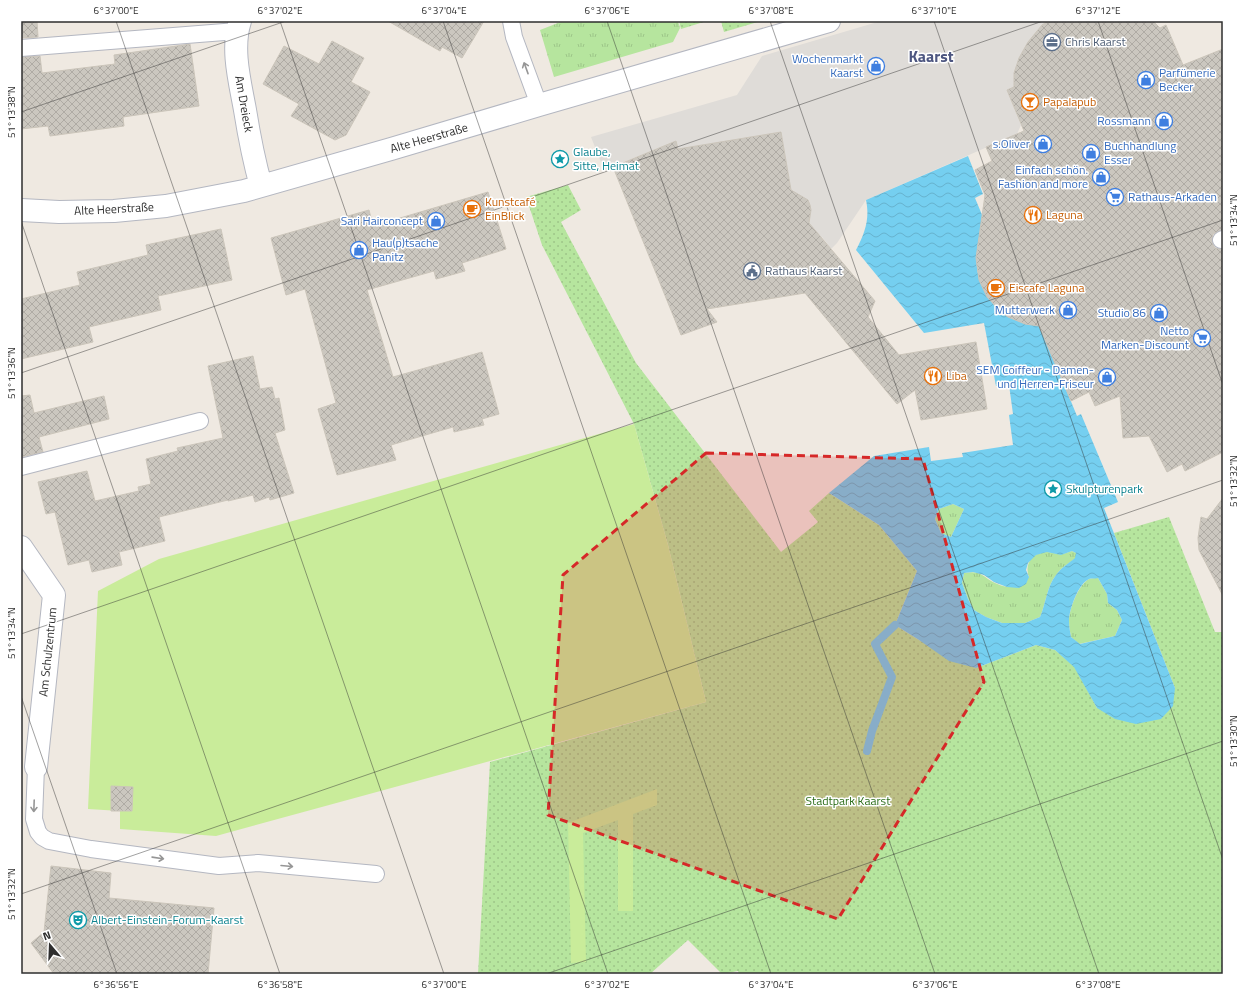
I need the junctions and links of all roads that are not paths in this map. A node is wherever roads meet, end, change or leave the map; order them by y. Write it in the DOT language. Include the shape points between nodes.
graph roads {
  1 [pos="511,21"];
  2 [pos="829,21"];
  3 [pos="238,26"];
  4 [pos="21,48"];
  5 [pos="539,105"];
  6 [pos="261,186"];
  7 [pos="21,210"];
  8 [pos="200,422"];
  9 [pos="21,467"];
  10 [pos="21,547"];
  11 [pos="36,767"];
  12 [pos="376,874"];
  5 -- 1 [label="lane, one-way" via="514,37"];
  2 -- 5 [label="street, Alte Heerstraße"];
  3 -- 4 [label="lane"];
  3 -- 6 [label="street, Am Dreieck" via="237,67"];
  5 -- 6 [label="street, Alte Heerstraße"];
  6 -- 7 [label="street, Alte Heerstraße" via="224,195 114,211"];
  8 -- 9 [label="lane"];
  10 -- 11 [label="street, Am Schulzentrum" via="54,595"];
  11 -- 12 [label="lane, one-way" via="34,819 38,832 49,841 219,866 258,863"];
}
